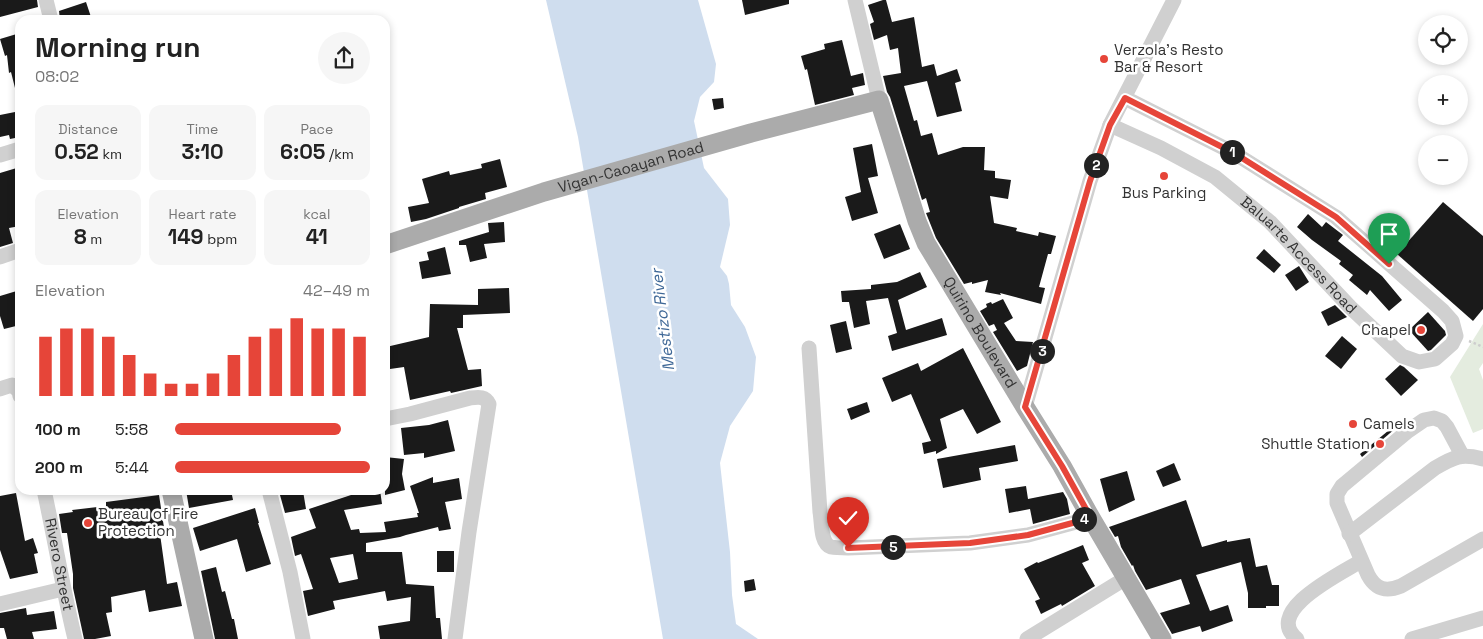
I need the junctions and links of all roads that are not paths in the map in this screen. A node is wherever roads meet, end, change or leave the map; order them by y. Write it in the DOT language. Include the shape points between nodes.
graph roads {
  1 [pos="46,0"];
  2 [pos="855,0"];
  3 [pos="1174,0"];
  4 [pos="50,15"];
  5 [pos="1125,98"];
  6 [pos="879,100"];
  7 [pos="1110,125"];
  8 [pos="15,150"];
  9 [pos="0,155"];
  10 [pos="390,243"];
  11 [pos="15,252"];
  12 [pos="0,257"];
  13 [pos="809,348"];
  14 [pos="15,388"];
  15 [pos="0,389"];
  16 [pos="1025,407"];
  17 [pos="390,418"];
  18 [pos="1462,455"];
  19 [pos="1483,459"];
  20 [pos="46,495"];
  21 [pos="172,495"];
  22 [pos="270,495"];
  23 [pos="1091,518"];
  24 [pos="1349,534"];
  25 [pos="1483,539"];
  26 [pos="1361,561"];
  27 [pos="1126,578"];
  28 [pos="63,589"];
  29 [pos="0,604"];
  30 [pos="1483,618"];
  31 [pos="74,639"];
  32 [pos="204,639"];
  33 [pos="303,639"];
  34 [pos="454,639"];
  35 [pos="1027,639"];
  36 [pos="1162,639"];
  37 [pos="1297,639"];
  38 [pos="1412,639"];
  1 -- 4 [label="street"];
  2 -- 6 [label="street, Quirino Boulevard"];
  3 -- 5 [label="street"];
  5 -- 7 [label="street"];
  5 -- 7 [label="street, Baluarte Access Road" via="1234,153 1336,217 1443,311 1452,322 1456,336 1452,344 1435,359 1419,362 1402,356 1350,307 1270,222 1216,177"];
  6 -- 10 [label="main road, Vigan-Caoayan Road" via="544,192"];
  6 -- 16 [label="main road, Quirino Boulevard" via="926,243"];
  7 -- 16 [label="street" via="1090,181"];
  8 -- 9 [label="street"];
  11 -- 12 [label="street"];
  13 -- 23 [label="street" via="820,512 828,546 970,543 1028,535"];
  14 -- 15 [label="street" via="12,385"];
  16 -- 23 [label="main road, Quirino Boulevard"];
  17 -- 34 [label="street" via="470,398 481,397 490,404"];
  18 -- 19 [label="street"];
  18 -- 24 [label="street" via="1435,468"];
  18 -- 24 [label="street" via="1442,421 1434,418 1424,420 1408,431 1342,486 1337,494 1337,503"];
  20 -- 28 [label="street, Rivero Street"];
  21 -- 32 [label="main road"];
  22 -- 33 [label="street"];
  23 -- 27 [label="main road, Quirino Boulevard"];
  24 -- 26 [label="street"];
  25 -- 26 [label="street" via="1393,589 1378,587 1372,582"];
  26 -- 37 [label="street" via="1308,594 1289,615 1288,625"];
  27 -- 35 [label="street"];
  27 -- 36 [label="main road, Quirino Boulevard"];
  28 -- 29 [label="street"];
  28 -- 31 [label="street, Rivero Street"];
  30 -- 38 [label="street"];
}
